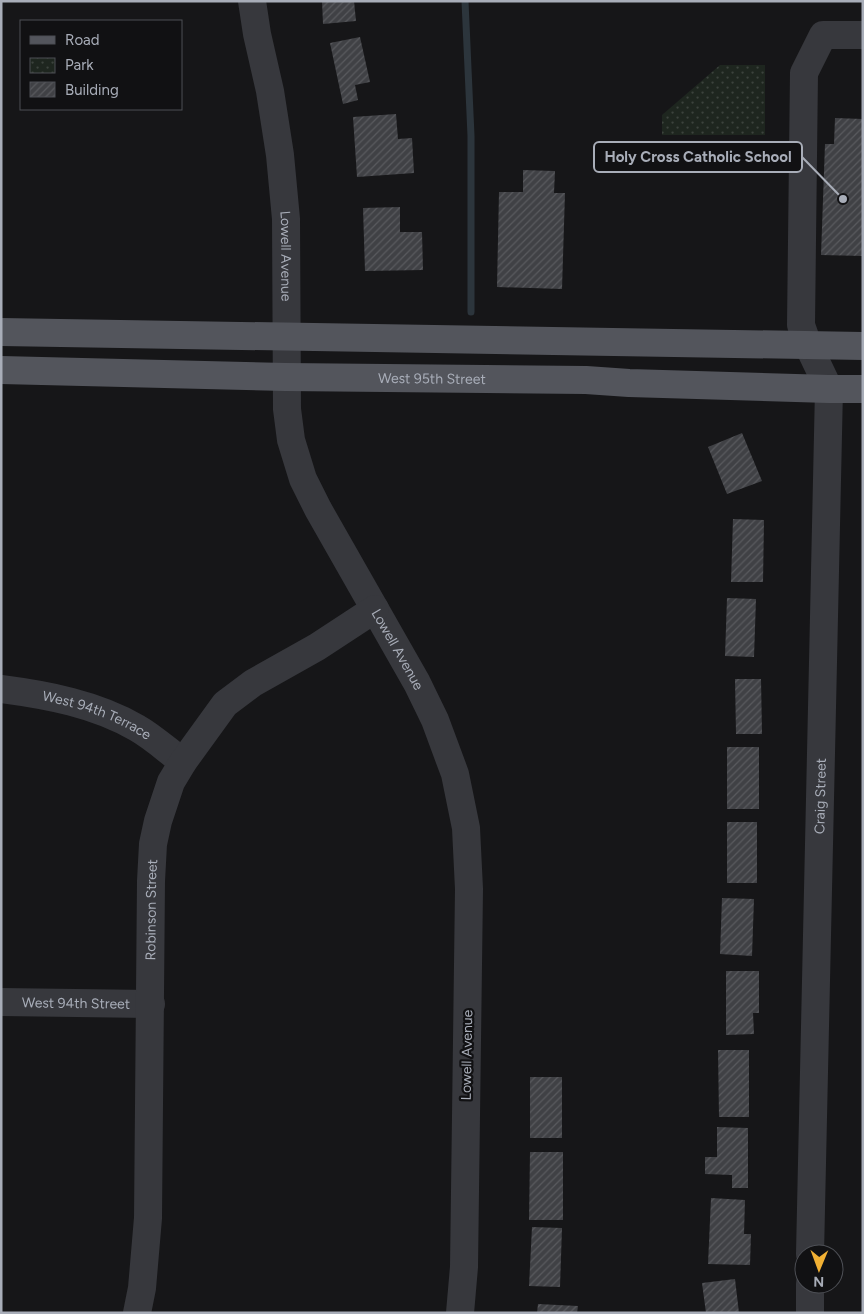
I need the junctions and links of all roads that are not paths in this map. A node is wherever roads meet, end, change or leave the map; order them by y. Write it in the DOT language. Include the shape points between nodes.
graph roads {
  1 [pos="252,1"];
  2 [pos="863,35"];
  3 [pos="1,332"];
  4 [pos="287,337"];
  5 [pos="630,343"];
  6 [pos="808,344"];
  7 [pos="863,346"];
  8 [pos="1,370"];
  9 [pos="286,377"];
  10 [pos="629,383"];
  11 [pos="829,389"];
  12 [pos="863,389"];
  13 [pos="375,609"];
  14 [pos="1,689"];
  15 [pos="183,762"];
  16 [pos="1,1002"];
  17 [pos="151,1004"];
  18 [pos="810,1244"];
  19 [pos="810,1294"];
  20 [pos="137,1313"];
  21 [pos="460,1313"];
  22 [pos="810,1313"];
  1 -- 4 [label="street, Lowell Avenue" via="280,155 286,220"];
  2 -- 6 [label="street, Craig Street" via="823,35 804,73 801,325"];
  3 -- 4 [label="main road"];
  4 -- 5 [label="main road"];
  4 -- 9 [label="street, Lowell Avenue"];
  5 -- 6 [label="main road"];
  5 -- 10 [label="main road"];
  6 -- 7 [label="main road"];
  6 -- 11 [label="street, Craig Street"];
  8 -- 9 [label="main road, West 95th Street"];
  9 -- 10 [label="main road, West 95th Street"];
  9 -- 13 [label="street, Lowell Avenue" via="286,409 291,440 303,479"];
  10 -- 11 [label="main road, West 95th Street"];
  11 -- 12 [label="main road, West 95th Street"];
  11 -- 18 [label="street, Craig Street"];
  13 -- 15 [label="street, Robinson Street" via="253,683 225,704"];
  13 -- 21 [label="street, Lowell Avenue" via="435,720 455,774 466,828 469,889 464,1267"];
  14 -- 15 [label="street, West 94th Terrace" via="38,694 98,710 136,728"];
  15 -- 17 [label="street, Robinson Street" via="170,782 154,844"];
  16 -- 17 [label="street, West 94th Street"];
  17 -- 20 [label="street, Robinson Street" via="148,1218"];
  19 -- 22 [label="street"];
}
